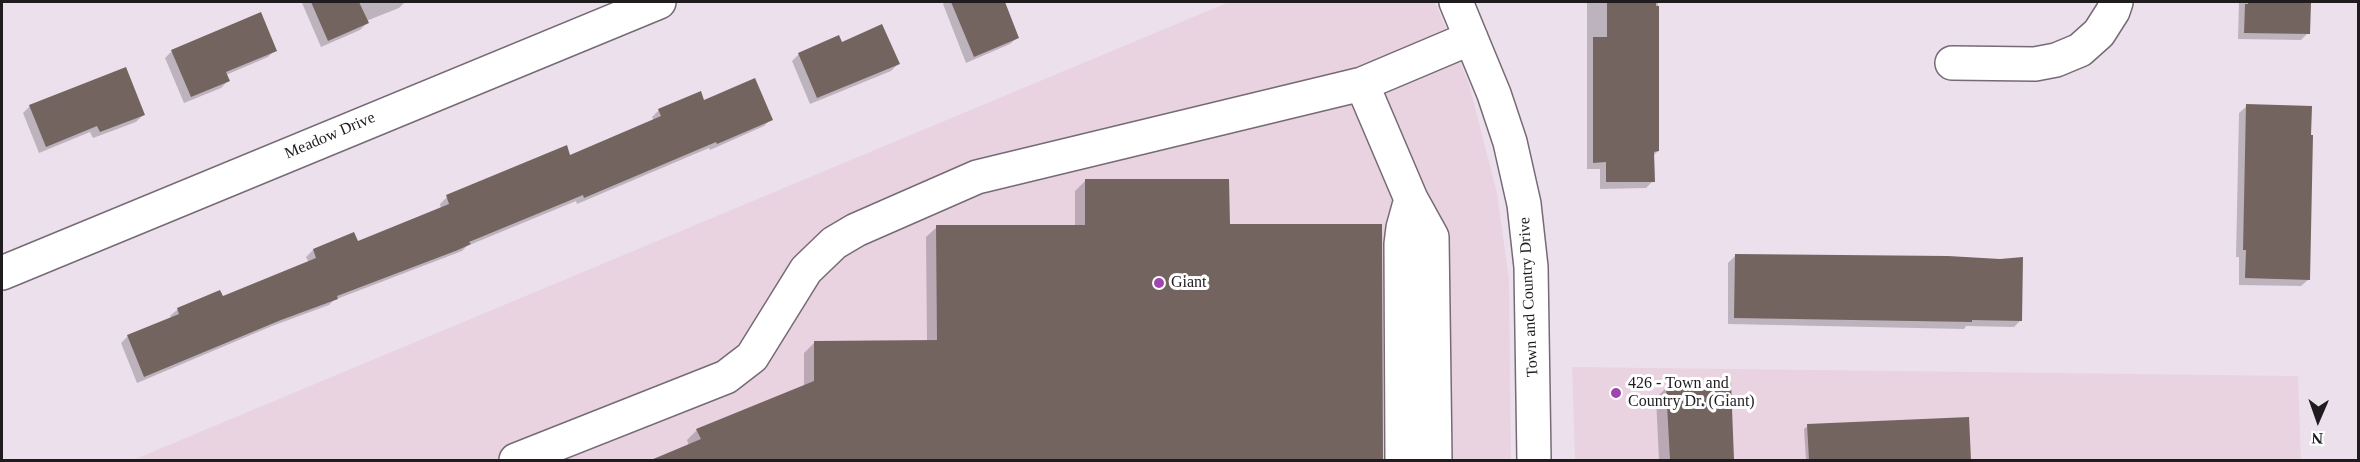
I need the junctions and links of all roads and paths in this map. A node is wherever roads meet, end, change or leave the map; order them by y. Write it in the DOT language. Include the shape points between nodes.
graph roads {
  1 [pos="659,2"];
  2 [pos="1456,2"];
  3 [pos="2116,2"];
  4 [pos="1471,38"];
  5 [pos="1952,63"];
  6 [pos="1362,84"];
  7 [pos="1411,199"];
  8 [pos="3,269"];
  9 [pos="516,460"];
  10 [pos="1402,460"];
  11 [pos="1435,460"];
  12 [pos="1534,460"];
  1 -- 8 [label="street, Meadow Drive"];
  2 -- 4 [label="street, Town and Country Drive"];
  3 -- 5 [label="street" via="2099,33 2080,50 2056,60 2035,64"];
  4 -- 6 [label="street"];
  4 -- 12 [label="street, Town and Country Drive" via="1510,142 1524,204 1531,267"];
  6 -- 7 [label="street"];
  6 -- 9 [label="street" via="1004,169 856,230 834,243 806,270 752,357 726,377"];
  7 -- 10 [label="street" via="1401,244"];
  7 -- 11 [label="street" via="1433,244"];
}
